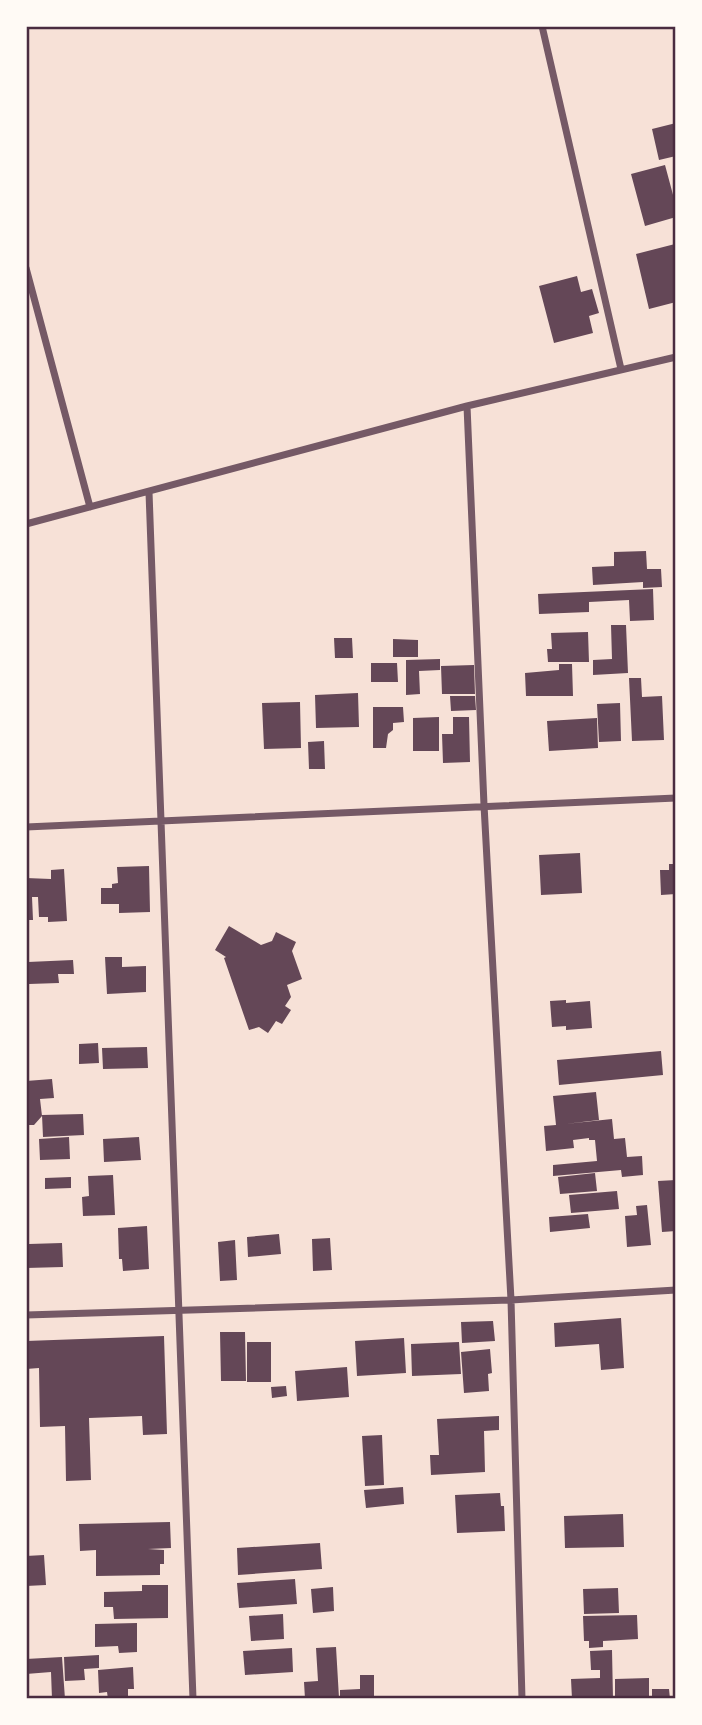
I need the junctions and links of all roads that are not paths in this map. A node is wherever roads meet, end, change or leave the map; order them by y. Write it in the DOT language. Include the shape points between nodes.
graph roads {
  1 [pos="542,26"];
  2 [pos="26,268"];
  3 [pos="676,357"];
  4 [pos="621,369"];
  5 [pos="467,406"];
  6 [pos="149,492"];
  7 [pos="90,507"];
  8 [pos="26,524"];
  9 [pos="676,798"];
  10 [pos="484,805"];
  11 [pos="162,819"];
  12 [pos="26,827"];
  13 [pos="676,1290"];
  14 [pos="511,1300"];
  15 [pos="178,1311"];
  16 [pos="26,1315"];
  17 [pos="193,1699"];
  18 [pos="522,1699"];
  1 -- 4 [label="street"];
  2 -- 7 [label="street"];
  3 -- 4 [label="street"];
  4 -- 5 [label="street"];
  5 -- 6 [label="street"];
  5 -- 10 [label="street"];
  6 -- 7 [label="street"];
  6 -- 11 [label="street"];
  7 -- 8 [label="street"];
  9 -- 10 [label="street"];
  10 -- 11 [label="street"];
  10 -- 14 [label="street"];
  11 -- 12 [label="street"];
  11 -- 15 [label="street"];
  13 -- 14 [label="street"];
  14 -- 15 [label="street"];
  14 -- 18 [label="street"];
  15 -- 16 [label="street"];
  15 -- 17 [label="street"];
}
